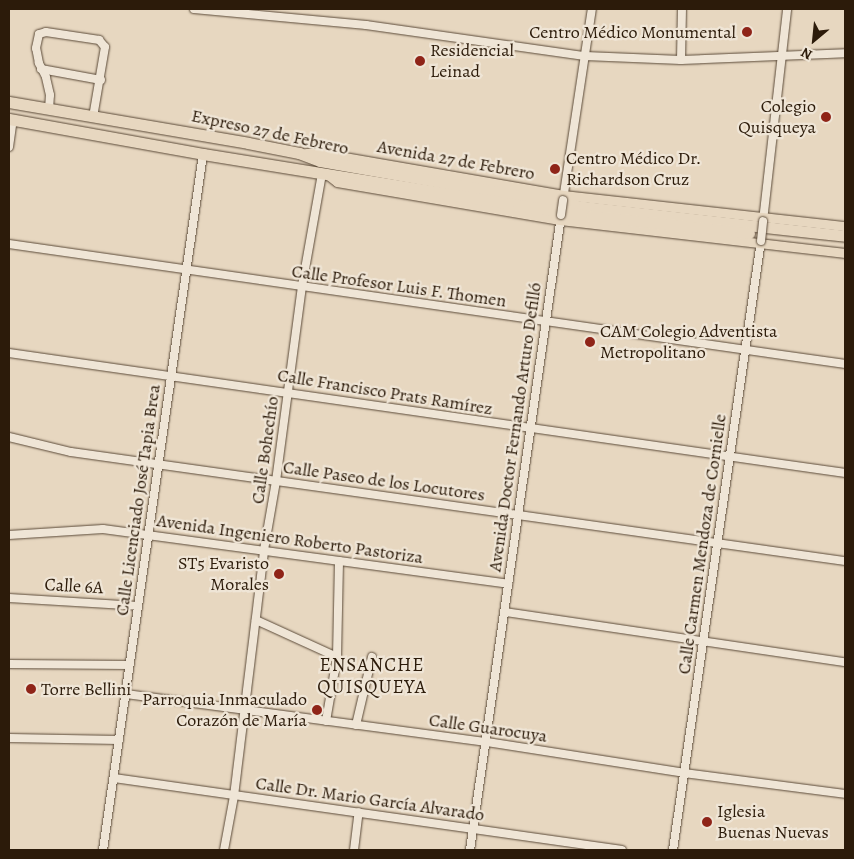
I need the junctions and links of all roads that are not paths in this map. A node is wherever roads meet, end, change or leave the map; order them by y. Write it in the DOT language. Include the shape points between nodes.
graph roads {
  1 [pos="194,9"];
  2 [pos="592,9"];
  3 [pos="682,9"];
  4 [pos="787,9"];
  5 [pos="845,53"];
  6 [pos="782,55"];
  7 [pos="585,56"];
  8 [pos="681,60"];
  9 [pos="41,69"];
  10 [pos="101,80"];
  11 [pos="9,102"];
  12 [pos="49,109"];
  13 [pos="93,117"];
  14 [pos="11,119"];
  15 [pos="9,147"];
  16 [pos="202,154"];
  17 [pos="299,154"];
  18 [pos="325,175"];
  19 [pos="563,198"];
  20 [pos="521,201"];
  21 [pos="560,218"];
  22 [pos="763,220"];
  23 [pos="845,226"];
  24 [pos="845,236"];
  25 [pos="760,243"];
  26 [pos="845,243"];
  27 [pos="9,244"];
  28 [pos="845,253"];
  29 [pos="186,269"];
  30 [pos="302,286"];
  31 [pos="546,322"];
  32 [pos="745,349"];
  33 [pos="9,353"];
  34 [pos="845,364"];
  35 [pos="171,376"];
  36 [pos="288,393"];
  37 [pos="531,429"];
  38 [pos="9,437"];
  39 [pos="731,455"];
  40 [pos="160,464"];
  41 [pos="845,472"];
  42 [pos="276,481"];
  43 [pos="518,514"];
  44 [pos="9,535"];
  45 [pos="148,535"];
  46 [pos="717,542"];
  47 [pos="264,550"];
  48 [pos="339,561"];
  49 [pos="845,561"];
  50 [pos="508,584"];
  51 [pos="9,598"];
  52 [pos="138,606"];
  53 [pos="505,612"];
  54 [pos="256,620"];
  55 [pos="704,640"];
  56 [pos="337,657"];
  57 [pos="372,657"];
  58 [pos="845,662"];
  59 [pos="9,664"];
  60 [pos="129,665"];
  61 [pos="126,694"];
  62 [pos="243,710"];
  63 [pos="326,722"];
  64 [pos="356,725"];
  65 [pos="9,738"];
  66 [pos="119,740"];
  67 [pos="487,742"];
  68 [pos="684,773"];
  69 [pos="114,778"];
  70 [pos="845,794"];
  71 [pos="234,796"];
  72 [pos="359,812"];
  73 [pos="473,828"];
  74 [pos="103,850"];
  75 [pos="224,850"];
  76 [pos="354,850"];
  77 [pos="470,850"];
  78 [pos="622,850"];
  79 [pos="673,850"];
  1 -- 7 [label="street" via="366,25"];
  2 -- 7 [label="street, Avenida Doctor Fernando Arturo Defilló"];
  3 -- 8 [label="street"];
  4 -- 6 [label="street"];
  5 -- 6 [label="street"];
  6 -- 8 [label="street"];
  6 -- 22 [label="street"];
  7 -- 8 [label="street"];
  7 -- 19 [label="street, Avenida Doctor Fernando Arturo Defilló"];
  9 -- 10 [label="street"];
  9 -- 10 [label="street" via="36,48 39,34 46,32 99,40 106,47"];
  9 -- 12 [label="street" via="50,95"];
  10 -- 13 [label="street"];
  11 -- 12 [label="highway, Expreso 27 de Febrero"];
  12 -- 13 [label="highway, Expreso 27 de Febrero"];
  13 -- 17 [label="highway, Expreso 27 de Febrero"];
  14 -- 15 [label="street"];
  14 -- 16 [label="highway, Expreso 27 de Febrero"];
  16 -- 18 [label="highway, Expreso 27 de Febrero"];
  16 -- 29 [label="street, Calle Licenciado José Tapia Brea"];
  17 -- 19 [label="main road, Avenida 27 de Febrero" via="321,153"];
  17 -- 20 [label="highway, Expreso 27 de Febrero"];
  18 -- 20 [label="highway, Expreso 27 de Febrero"];
  18 -- 21 [label="main road" via="337,182"];
  18 -- 30 [label="street, Calle Bohechío"];
  19 -- 21 [label="street, Avenida Doctor Fernando Arturo Defilló, bridge"];
  19 -- 22 [label="main road, Avenida 27 de Febrero"];
  20 -- 24 [label="highway"];
  20 -- 26 [label="highway" via="592,216"];
  21 -- 25 [label="main road"];
  21 -- 31 [label="street, Avenida Doctor Fernando Arturo Defilló"];
  22 -- 23 [label="main road, Avenida 27 de Febrero"];
  22 -- 25 [label="street, Calle Carmen Mendoza de Cornielle, bridge"];
  25 -- 28 [label="main road"];
  25 -- 32 [label="street, Calle Carmen Mendoza de Cornielle"];
  27 -- 29 [label="street, Calle Profesor Luis F. Thomen"];
  29 -- 30 [label="street, Calle Profesor Luis F. Thomen"];
  29 -- 35 [label="street, Calle Licenciado José Tapia Brea"];
  30 -- 31 [label="street, Calle Profesor Luis F. Thomen"];
  30 -- 36 [label="street, Calle Bohechío"];
  31 -- 32 [label="street, Calle Profesor Luis F. Thomen"];
  31 -- 37 [label="street, Avenida Doctor Fernando Arturo Defilló"];
  32 -- 34 [label="street, Calle Profesor Luis F. Thomen"];
  32 -- 39 [label="street, Calle Carmen Mendoza de Cornielle"];
  33 -- 35 [label="street, Calle Francisco Prats Ramírez"];
  35 -- 36 [label="street, Calle Francisco Prats Ramírez"];
  35 -- 40 [label="street, Calle Licenciado José Tapia Brea"];
  36 -- 37 [label="street, Calle Francisco Prats Ramírez"];
  36 -- 42 [label="street, Calle Bohechío"];
  37 -- 39 [label="street, Calle Francisco Prats Ramírez"];
  37 -- 43 [label="street, Avenida Doctor Fernando Arturo Defilló"];
  38 -- 40 [label="street, Calle Paseo de los Locutores" via="48,448"];
  39 -- 41 [label="street, Calle Francisco Prats Ramírez"];
  39 -- 46 [label="street, Calle Carmen Mendoza de Cornielle"];
  40 -- 42 [label="street, Calle Paseo de los Locutores"];
  40 -- 45 [label="street, Calle Licenciado José Tapia Brea"];
  42 -- 43 [label="street, Calle Paseo de los Locutores"];
  42 -- 47 [label="street, Calle Bohechío"];
  43 -- 46 [label="street, Calle Paseo de los Locutores"];
  43 -- 50 [label="street, Avenida Doctor Fernando Arturo Defilló"];
  44 -- 45 [label="street, Avenida Ingeniero Roberto Pastoriza" via="30,536 90,529"];
  45 -- 47 [label="street, Avenida Ingeniero Roberto Pastoriza"];
  45 -- 52 [label="street, Calle Licenciado José Tapia Brea"];
  46 -- 49 [label="street, Calle Paseo de los Locutores"];
  46 -- 55 [label="street, Calle Carmen Mendoza de Cornielle"];
  47 -- 48 [label="street, Avenida Ingeniero Roberto Pastoriza"];
  47 -- 54 [label="street, Calle Bohechío"];
  48 -- 50 [label="street, Avenida Ingeniero Roberto Pastoriza"];
  48 -- 56 [label="street"];
  50 -- 53 [label="street, Avenida Doctor Fernando Arturo Defilló"];
  51 -- 52 [label="street, Calle 6A"];
  52 -- 60 [label="street, Calle Licenciado José Tapia Brea"];
  53 -- 55 [label="street"];
  53 -- 67 [label="street, Avenida Doctor Fernando Arturo Defilló"];
  54 -- 56 [label="street"];
  54 -- 62 [label="street, Calle Bohechío"];
  55 -- 58 [label="street"];
  55 -- 68 [label="street, Calle Carmen Mendoza de Cornielle"];
  56 -- 63 [label="street"];
  57 -- 64 [label="street"];
  59 -- 60 [label="street"];
  60 -- 61 [label="street, Calle Licenciado José Tapia Brea"];
  61 -- 62 [label="street, Calle Guarocuya"];
  61 -- 66 [label="street, Calle Licenciado José Tapia Brea"];
  62 -- 63 [label="street, Calle Guarocuya"];
  62 -- 71 [label="street, Calle Bohechío"];
  63 -- 64 [label="street, Calle Guarocuya"];
  64 -- 67 [label="street, Calle Guarocuya"];
  65 -- 66 [label="street"];
  66 -- 69 [label="street, Calle Licenciado José Tapia Brea"];
  67 -- 68 [label="street, Calle Guarocuya"];
  67 -- 73 [label="street, Avenida Doctor Fernando Arturo Defilló"];
  68 -- 70 [label="street, Calle Guarocuya"];
  68 -- 79 [label="street, Calle Carmen Mendoza de Cornielle"];
  69 -- 71 [label="street, Calle Dr. Mario García Alvarado"];
  69 -- 74 [label="street, Calle Licenciado José Tapia Brea"];
  71 -- 72 [label="street, Calle Dr. Mario García Alvarado"];
  71 -- 75 [label="street, Calle Bohechío"];
  72 -- 73 [label="street, Calle Dr. Mario García Alvarado"];
  72 -- 76 [label="street"];
  73 -- 77 [label="street, Avenida Doctor Fernando Arturo Defilló"];
  73 -- 78 [label="street, Calle Dr. Mario García Alvarado"];
}
